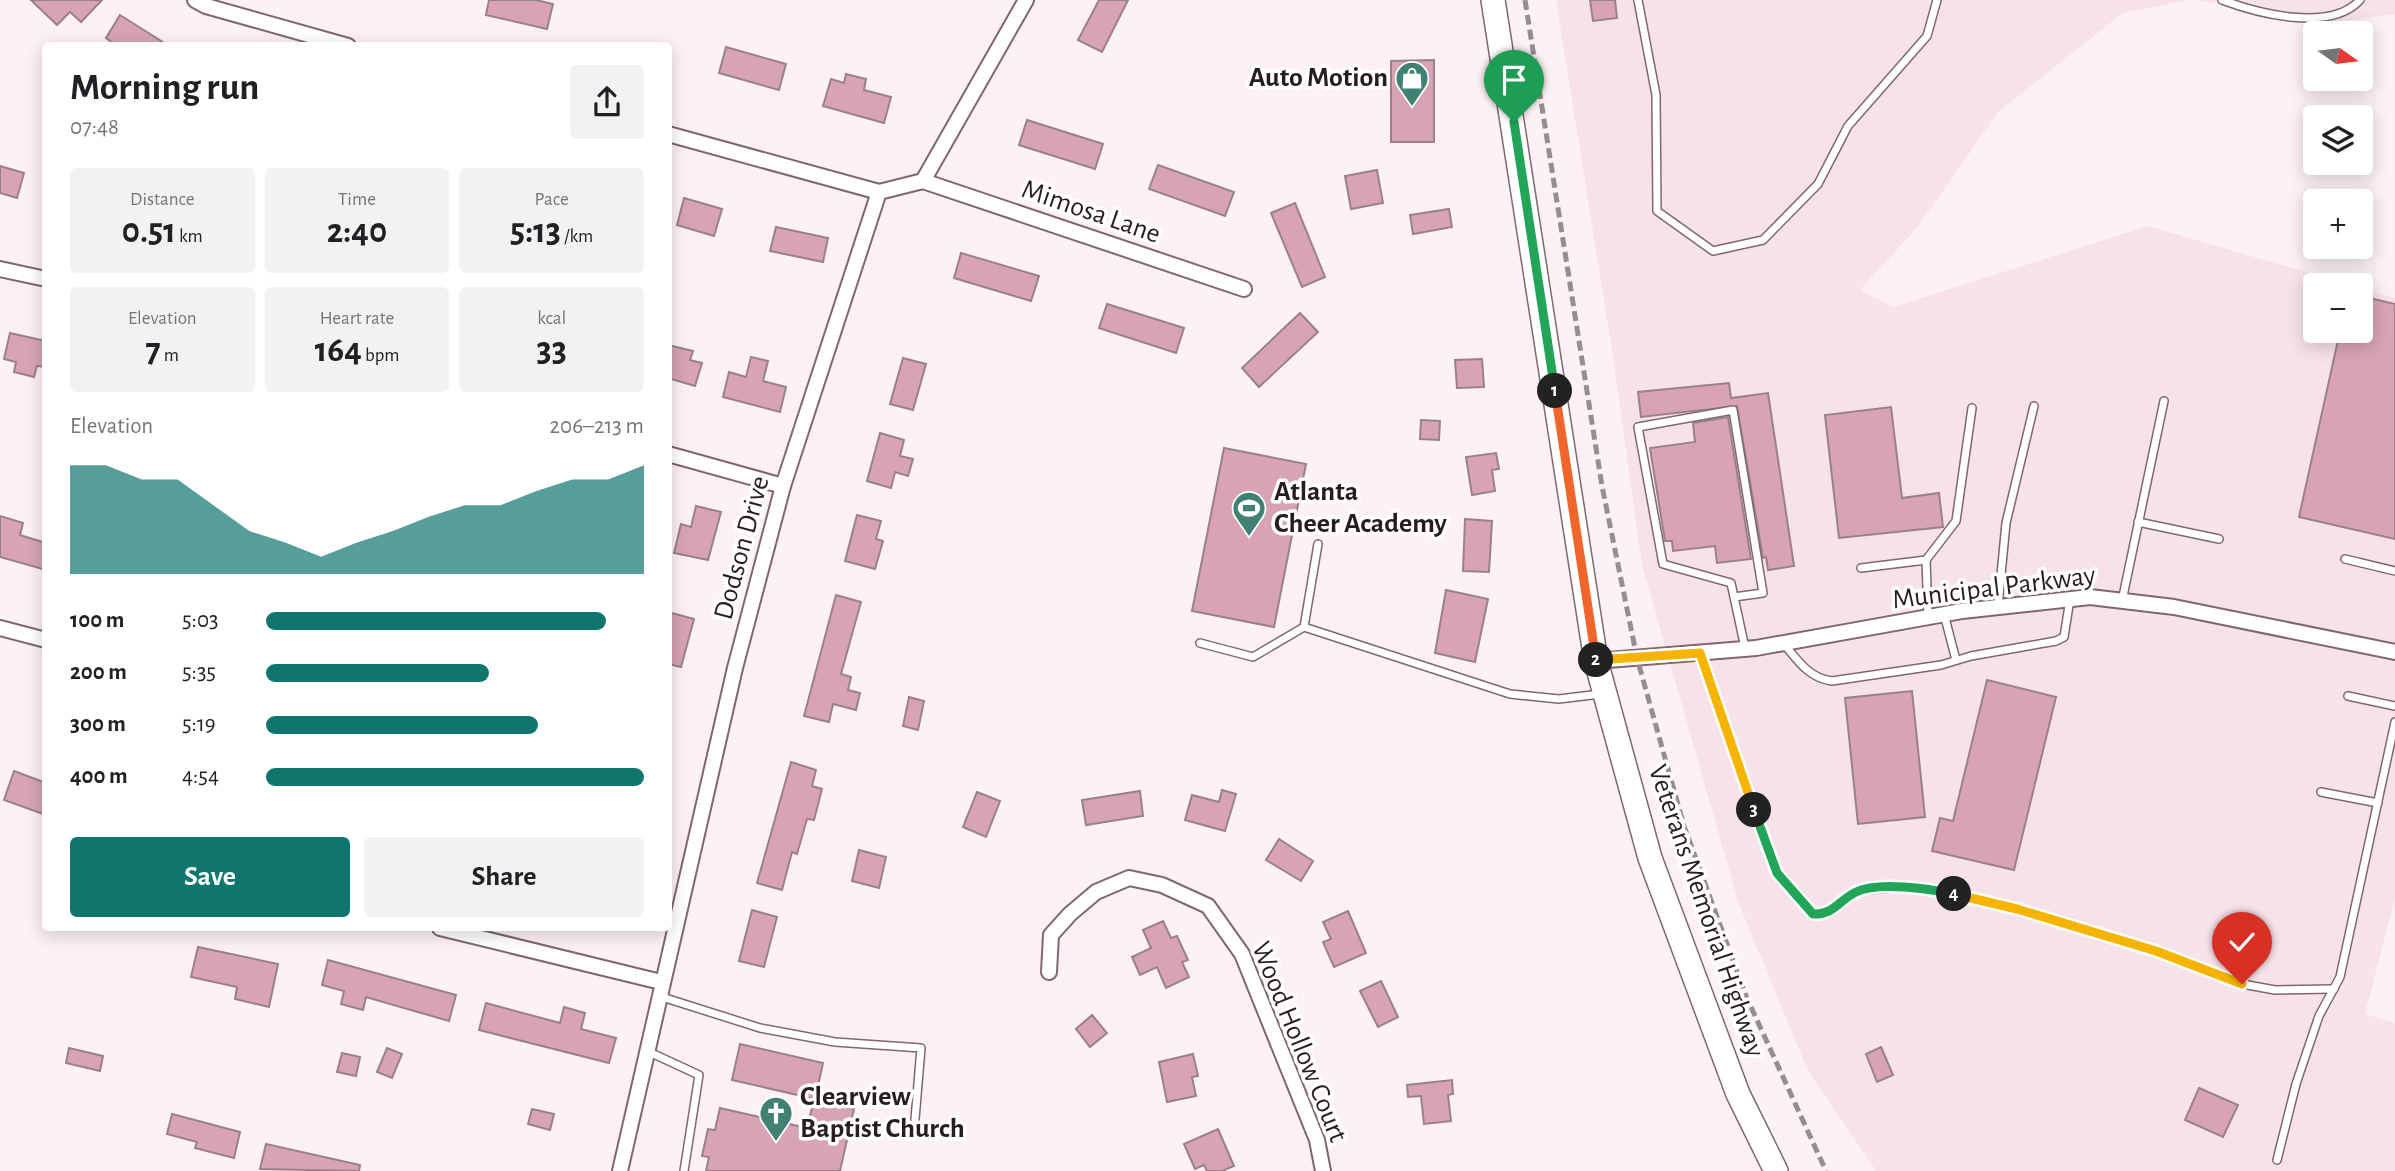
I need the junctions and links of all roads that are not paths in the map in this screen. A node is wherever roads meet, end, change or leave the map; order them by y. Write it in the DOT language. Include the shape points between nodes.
graph roads {
  1 [pos="195,0"];
  2 [pos="1026,0"];
  3 [pos="1493,0"];
  4 [pos="1637,0"];
  5 [pos="1937,0"];
  6 [pos="2222,0"];
  7 [pos="2360,0"];
  8 [pos="334,42"];
  9 [pos="672,135"];
  10 [pos="923,181"];
  11 [pos="879,192"];
  12 [pos="0,269"];
  13 [pos="42,278"];
  14 [pos="1244,289"];
  15 [pos="2164,401"];
  16 [pos="2034,406"];
  17 [pos="1972,408"];
  18 [pos="672,455"];
  19 [pos="783,486"];
  20 [pos="2138,522"];
  21 [pos="2219,539"];
  22 [pos="1318,544"];
  23 [pos="1926,559"];
  24 [pos="2345,559"];
  25 [pos="1861,568"];
  26 [pos="2395,571"];
  27 [pos="1734,597"];
  28 [pos="2070,599"];
  29 [pos="2122,601"];
  30 [pos="1998,607"];
  31 [pos="1944,614"];
  32 [pos="1928,617"];
  33 [pos="1304,627"];
  34 [pos="0,628"];
  35 [pos="42,639"];
  36 [pos="1200,643"];
  37 [pos="1784,643"];
  38 [pos="1745,649"];
  39 [pos="2395,652"];
  40 [pos="1700,653"];
  41 [pos="1956,660"];
  42 [pos="1596,661"];
  43 [pos="1604,694"];
  44 [pos="2348,696"];
  45 [pos="2395,706"];
  46 [pos="2395,722"];
  47 [pos="2321,792"];
  48 [pos="2378,803"];
  49 [pos="451,931"];
  50 [pos="1049,972"];
  51 [pos="660,989"];
  52 [pos="2334,989"];
  53 [pos="646,1051"];
  54 [pos="915,1119"];
  55 [pos="2277,1160"];
  56 [pos="620,1171"];
  57 [pos="684,1171"];
  58 [pos="1322,1171"];
  59 [pos="1776,1171"];
  1 -- 8 [label="street"];
  2 -- 10 [label="street"];
  3 -- 42 [label="main road, Veterans Memorial Highway"];
  4 -- 5 [label="lane" via="1656,95 1657,211 1713,251 1763,240 1818,184 1848,126 1927,36"];
  6 -- 7 [label="lane" via="2261,14 2324,18"];
  9 -- 11 [label="street"];
  10 -- 11 [label="street"];
  10 -- 14 [label="street, Mimosa Lane"];
  11 -- 19 [label="street, Dodson Drive"];
  12 -- 13 [label="street"];
  15 -- 20 [label="lane"];
  16 -- 30 [label="lane" via="2007,523"];
  17 -- 23 [label="lane" via="1956,521"];
  18 -- 19 [label="street"];
  19 -- 51 [label="street, Dodson Drive"];
  20 -- 21 [label="lane"];
  20 -- 29 [label="lane"];
  22 -- 33 [label="lane"];
  23 -- 25 [label="lane"];
  23 -- 32 [label="lane"];
  24 -- 26 [label="lane"];
  27 -- 27 [label="lane" via="1731,583 1663,564 1638,427 1733,410 1763,593"];
  27 -- 38 [label="lane"];
  28 -- 29 [label="street, Municipal Parkway"];
  28 -- 30 [label="street, Municipal Parkway"];
  28 -- 41 [label="lane" via="2064,637 2056,642"];
  29 -- 39 [label="street, Municipal Parkway" via="2174,607"];
  30 -- 31 [label="street, Municipal Parkway"];
  31 -- 32 [label="street, Municipal Parkway"];
  31 -- 41 [label="lane"];
  32 -- 37 [label="street, Municipal Parkway"];
  33 -- 36 [label="lane" via="1253,657"];
  33 -- 43 [label="lane" via="1510,694 1559,699"];
  34 -- 35 [label="street"];
  37 -- 38 [label="street, Municipal Parkway"];
  37 -- 41 [label="lane" via="1807,670 1832,681"];
  38 -- 40 [label="street, Municipal Parkway"];
  40 -- 42 [label="street, Municipal Parkway"];
  40 -- 52 [label="lane" via="1777,873 1813,914 1826,914 1857,891 1911,886 2017,909 2156,951 2242,984 2275,990"];
  42 -- 43 [label="main road, Veterans Memorial Highway"];
  43 -- 59 [label="main road, Veterans Memorial Highway" via="1650,858 1738,1094"];
  44 -- 45 [label="lane"];
  46 -- 48 [label="lane"];
  47 -- 48 [label="lane"];
  48 -- 52 [label="lane"];
  49 -- 51 [label="street"];
  50 -- 58 [label="street, Wood Hollow Court" via="1051,935 1096,892 1129,878 1162,885 1208,906 1242,954 1317,1140"];
  51 -- 53 [label="street, Dodson Drive"];
  51 -- 54 [label="lane" via="772,1030 835,1042 921,1048"];
  52 -- 55 [label="lane" via="2319,1016 2296,1084"];
  53 -- 56 [label="street, Dodson Drive"];
  53 -- 57 [label="lane" via="699,1074"];
}
